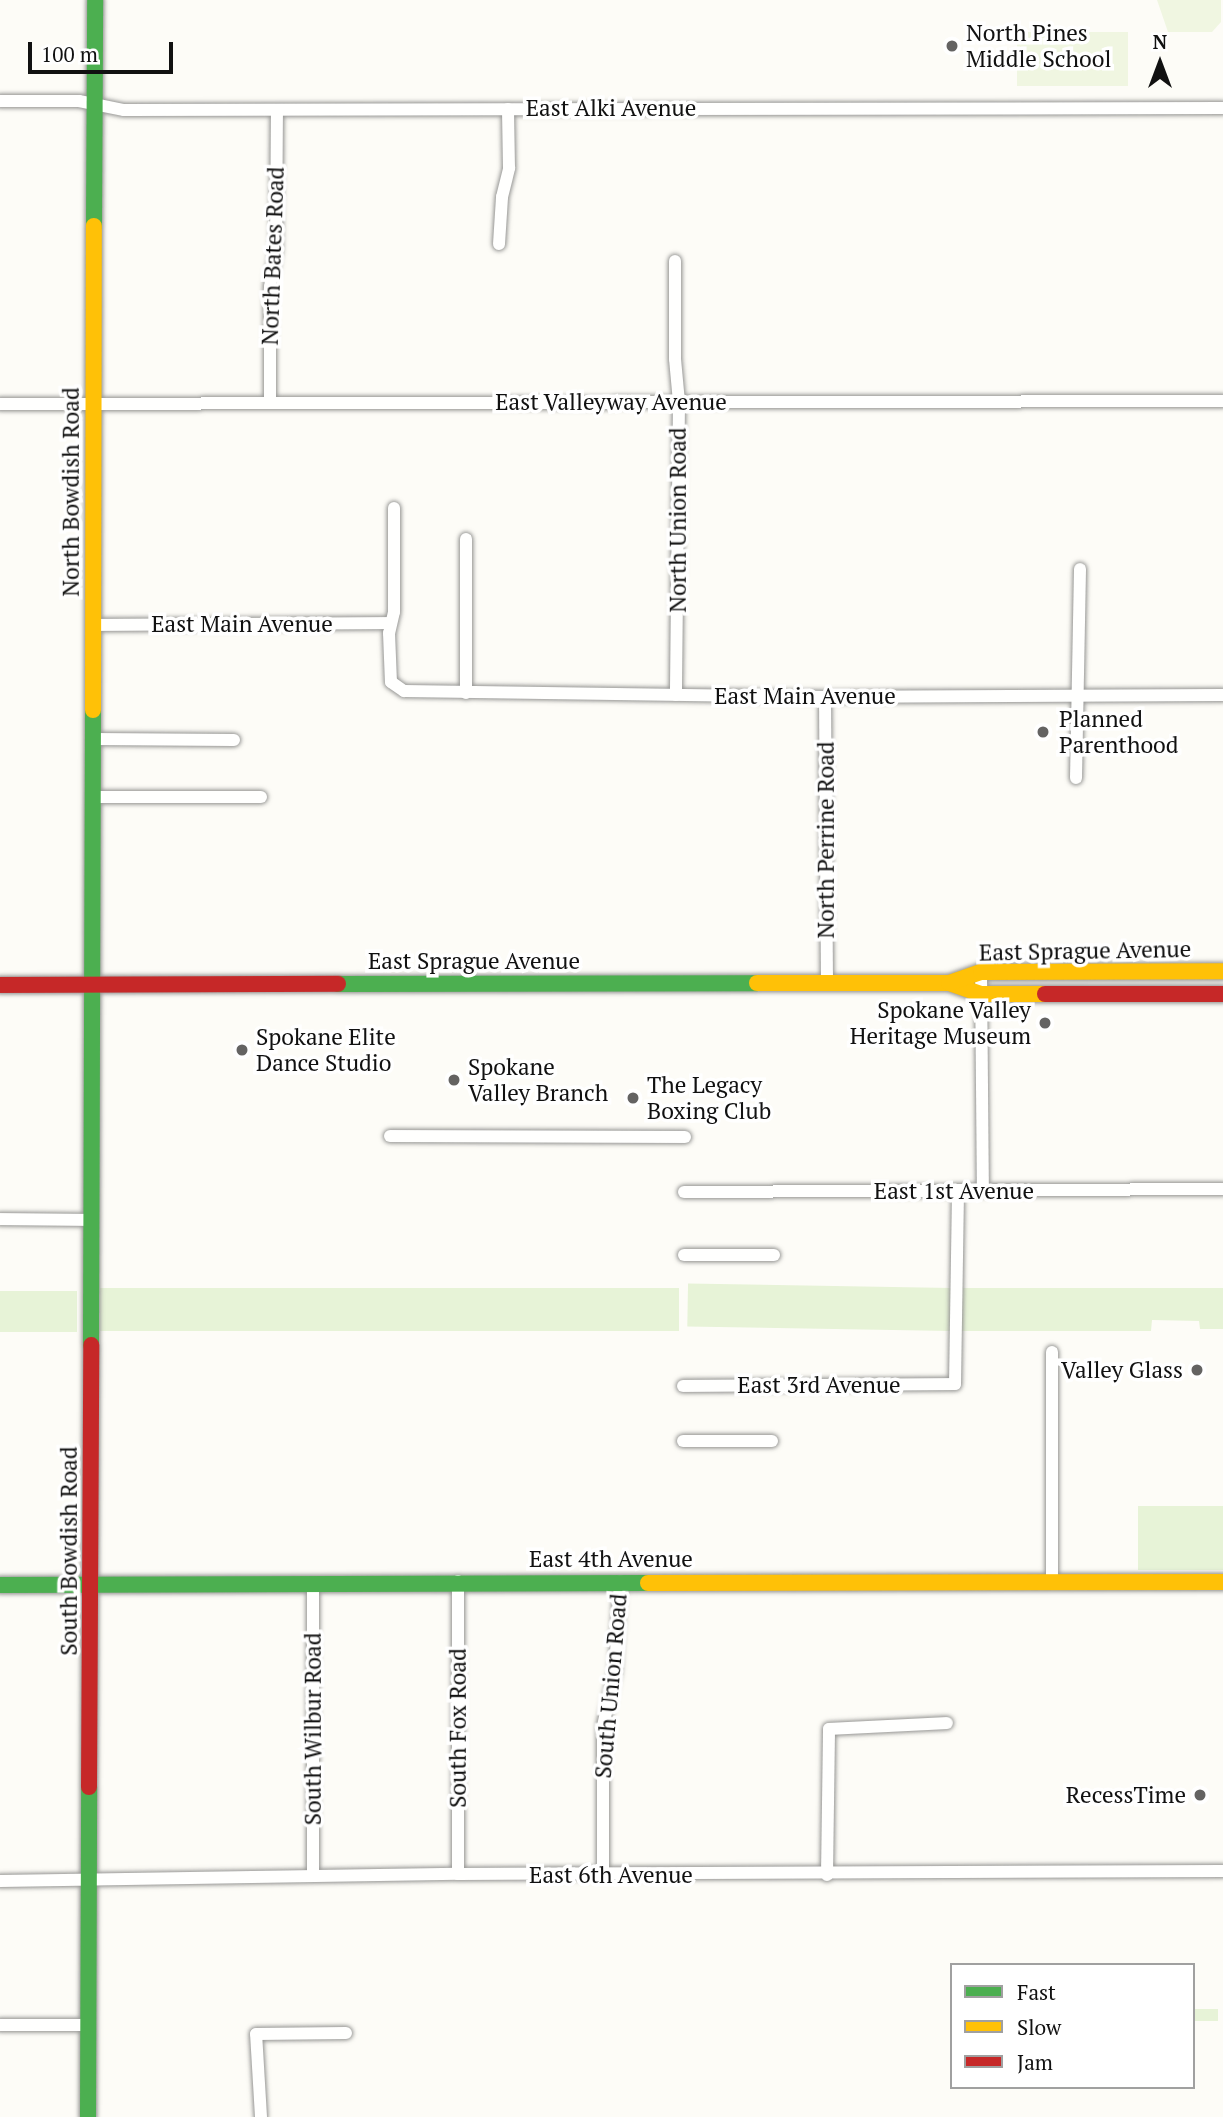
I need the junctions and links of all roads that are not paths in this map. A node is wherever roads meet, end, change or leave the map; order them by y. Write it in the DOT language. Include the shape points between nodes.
graph roads {
  1 [pos="95,0"];
  2 [pos="0,101"];
  3 [pos="95,104"];
  4 [pos="1223,108"];
  5 [pos="509,109"];
  6 [pos="277,110"];
  7 [pos="499,244"];
  8 [pos="675,261"];
  9 [pos="1223,401"];
  10 [pos="679,402"];
  11 [pos="270,403"];
  12 [pos="0,404"];
  13 [pos="94,404"];
  14 [pos="394,508"];
  15 [pos="466,539"];
  16 [pos="1080,569"];
  17 [pos="391,623"];
  18 [pos="94,625"];
  19 [pos="466,693"];
  20 [pos="676,695"];
  21 [pos="1223,695"];
  22 [pos="1077,697"];
  23 [pos="825,698"];
  24 [pos="93,739"];
  25 [pos="234,740"];
  26 [pos="1076,778"];
  27 [pos="93,797"];
  28 [pos="261,797"];
  29 [pos="1223,971"];
  30 [pos="981,972"];
  31 [pos="827,983"];
  32 [pos="949,983"];
  33 [pos="91,984"];
  34 [pos="0,985"];
  35 [pos="981,994"];
  36 [pos="1223,994"];
  37 [pos="390,1136"];
  38 [pos="685,1137"];
  39 [pos="1223,1189"];
  40 [pos="958,1191"];
  41 [pos="983,1191"];
  42 [pos="684,1192"];
  43 [pos="0,1219"];
  44 [pos="91,1220"];
  45 [pos="684,1255"];
  46 [pos="774,1255"];
  47 [pos="1052,1352"];
  48 [pos="683,1386"];
  49 [pos="683,1441"];
  50 [pos="772,1441"];
  51 [pos="458,1581"];
  52 [pos="620,1581"];
  53 [pos="1052,1581"];
  54 [pos="1223,1581"];
  55 [pos="313,1583"];
  56 [pos="91,1584"];
  57 [pos="0,1585"];
  58 [pos="947,1723"];
  59 [pos="1223,1871"];
  60 [pos="458,1874"];
  61 [pos="603,1875"];
  62 [pos="827,1875"];
  63 [pos="313,1876"];
  64 [pos="90,1880"];
  65 [pos="0,1881"];
  66 [pos="0,2025"];
  67 [pos="89,2025"];
  68 [pos="346,2033"];
  69 [pos="88,2117"];
  70 [pos="261,2117"];
  1 -- 3 [label="street, North Bowdish Road"];
  2 -- 3 [label="street, East Alki Avenue"];
  3 -- 6 [label="street, East Alki Avenue" via="124,110"];
  3 -- 13 [label="street, North Bowdish Road"];
  4 -- 5 [label="street, East Alki Avenue"];
  5 -- 6 [label="street, East Alki Avenue"];
  5 -- 7 [label="street" via="509,168"];
  6 -- 11 [label="street, North Bates Road"];
  8 -- 10 [label="street, North Union Road"];
  9 -- 10 [label="street, East Valleyway Avenue"];
  10 -- 11 [label="street, East Valleyway Avenue"];
  10 -- 20 [label="street, North Union Road"];
  11 -- 13 [label="street, East Valleyway Avenue"];
  12 -- 13 [label="street, East Valleyway Avenue"];
  13 -- 18 [label="street, North Bowdish Road"];
  14 -- 17 [label="street"];
  15 -- 19 [label="street"];
  16 -- 22 [label="street"];
  17 -- 18 [label="street, East Main Avenue"];
  17 -- 19 [label="street, East Main Avenue" via="391,682 404,691"];
  18 -- 24 [label="street, North Bowdish Road"];
  19 -- 20 [label="street, East Main Avenue"];
  20 -- 23 [label="street, East Main Avenue"];
  21 -- 22 [label="street, East Main Avenue"];
  22 -- 23 [label="street, East Main Avenue"];
  22 -- 26 [label="street"];
  23 -- 31 [label="street, North Perrine Road"];
  24 -- 25 [label="street"];
  24 -- 27 [label="street, North Bowdish Road"];
  27 -- 28 [label="street"];
  27 -- 33 [label="street, North Bowdish Road"];
  29 -- 30 [label="street, East Sprague Avenue"];
  30 -- 32 [label="street, East Sprague Avenue"];
  30 -- 35 [label="street"];
  31 -- 32 [label="street, East Sprague Avenue"];
  31 -- 33 [label="street, East Sprague Avenue"];
  32 -- 35 [label="street, East Sprague Avenue"];
  33 -- 34 [label="street, East Sprague Avenue"];
  33 -- 44 [label="street, South Bowdish Road"];
  35 -- 36 [label="street, East Sprague Avenue"];
  35 -- 41 [label="street"];
  37 -- 38 [label="street"];
  39 -- 41 [label="street, East 1st Avenue"];
  40 -- 41 [label="street, East 1st Avenue"];
  40 -- 42 [label="street, East 1st Avenue"];
  40 -- 48 [label="street, East 3rd Avenue" via="955,1384"];
  43 -- 44 [label="street"];
  44 -- 56 [label="street, South Bowdish Road"];
  45 -- 46 [label="street"];
  47 -- 53 [label="street"];
  49 -- 50 [label="street"];
  51 -- 52 [label="street, East 4th Avenue"];
  51 -- 55 [label="street, East 4th Avenue"];
  51 -- 60 [label="street, South Fox Road"];
  52 -- 53 [label="street, East 4th Avenue"];
  52 -- 61 [label="street, South Union Road" via="615,1672 603,1726"];
  53 -- 54 [label="street, East 4th Avenue"];
  55 -- 56 [label="street, East 4th Avenue"];
  55 -- 63 [label="street, South Wilbur Road"];
  56 -- 57 [label="street, East 4th Avenue"];
  56 -- 64 [label="street, South Bowdish Road"];
  58 -- 62 [label="street" via="829,1729"];
  59 -- 62 [label="street, East 6th Avenue"];
  60 -- 61 [label="street, East 6th Avenue"];
  60 -- 63 [label="street, East 6th Avenue"];
  61 -- 62 [label="street, East 6th Avenue"];
  63 -- 64 [label="street, East 6th Avenue"];
  64 -- 65 [label="street, East 6th Avenue"];
  64 -- 67 [label="street, South Bowdish Road"];
  66 -- 67 [label="street"];
  67 -- 69 [label="street, South Bowdish Road"];
  68 -- 70 [label="street" via="256,2034"];
}
